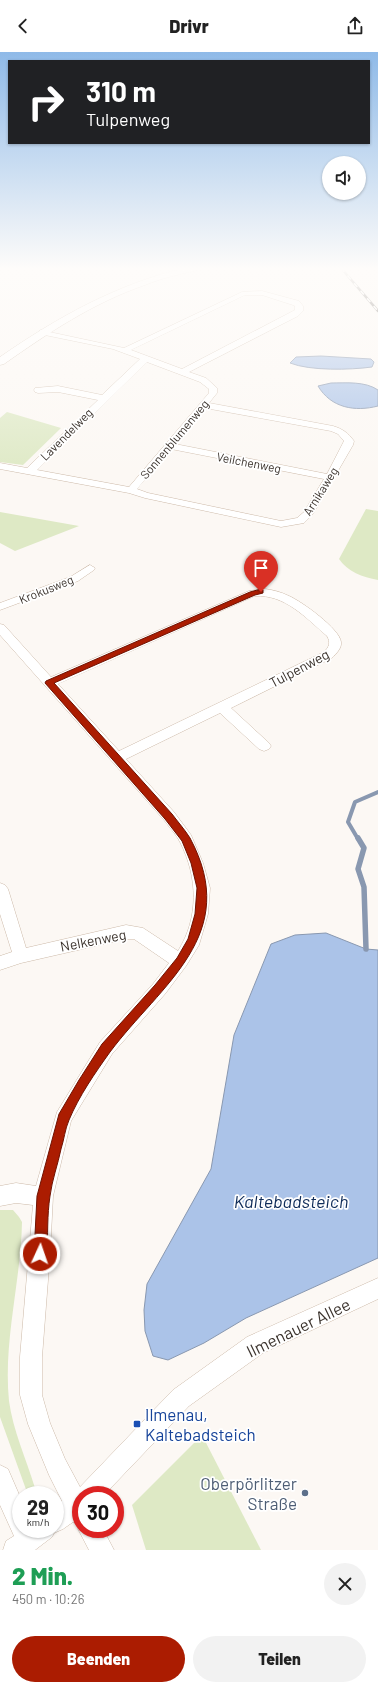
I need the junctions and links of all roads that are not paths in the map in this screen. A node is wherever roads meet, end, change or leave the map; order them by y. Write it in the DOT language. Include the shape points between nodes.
graph roads {
  1 [pos="35,338"];
  2 [pos="73,338"];
  3 [pos="150,338"];
  4 [pos="249,338"];
  5 [pos="125,350"];
  6 [pos="146,359"];
  7 [pos="0,362"];
  8 [pos="183,372"];
  9 [pos="38,390"];
  10 [pos="103,398"];
  11 [pos="203,406"];
  12 [pos="169,446"];
  13 [pos="0,466"];
  14 [pos="30,471"];
  15 [pos="329,477"];
  16 [pos="131,490"];
  17 [pos="90,568"];
  18 [pos="0,607"];
  19 [pos="0,628"];
  20 [pos="49,683"];
  21 [pos="222,707"];
  22 [pos="264,746"];
  23 [pos="117,758"];
  24 [pos="0,889"];
  25 [pos="21,956"];
  26 [pos="180,961"];
  27 [pos="0,963"];
  28 [pos="0,1196"];
  29 [pos="43,1196"];
  30 [pos="378,1288"];
  31 [pos="0,1477"];
  32 [pos="99,1486"];
  33 [pos="72,1487"];
  34 [pos="12,1504"];
  35 [pos="95,1538"];
  36 [pos="102,1550"];
  1 -- 7 [label="main road"];
  2 -- 5 [label="street, Sonnenblumenweg"];
  3 -- 5 [label="street"];
  4 -- 8 [label="street"];
  5 -- 6 [label="street, Sonnenblumenweg"];
  6 -- 8 [label="street, Sonnenblumenweg"];
  6 -- 10 [label="street, Lavendelweg"];
  8 -- 11 [label="street, Sonnenblumenweg" via="204,380 213,388 213,393"];
  9 -- 10 [label="street, Lavendelweg" via="58,389"];
  10 -- 14 [label="street, Lavendelweg"];
  11 -- 12 [label="street, Sonnenblumenweg"];
  11 -- 15 [label="street, Arnikaweg" via="341,432 349,441"];
  12 -- 15 [label="street, Veilchenweg"];
  12 -- 16 [label="street, Sonnenblumenweg"];
  13 -- 14 [label="street, Sonnenblumenweg"];
  14 -- 16 [label="street, Sonnenblumenweg"];
  15 -- 16 [label="street, Arnikaweg" via="308,514 300,521 281,524"];
  17 -- 18 [label="street, Krokusweg" via="74,579"];
  19 -- 20 [label="street"];
  20 -- 21 [label="street, Tulpenweg" via="253,593 272,592 286,597 336,640 334,650 328,655"];
  20 -- 23 [label="street"];
  21 -- 22 [label="street"];
  21 -- 23 [label="street, Tulpenweg"];
  23 -- 26 [label="street" via="186,839 196,863 202,888 200,914 193,940"];
  24 -- 25 [label="street"];
  25 -- 26 [label="street, Nelkenweg" via="126,932 137,933"];
  25 -- 27 [label="street, Nelkenweg"];
  26 -- 29 [label="street" via="106,1048 63,1118"];
  28 -- 29 [label="street" via="16,1193"];
  29 -- 33 [label="street" via="31,1357 31,1395 48,1447"];
  30 -- 32 [label="street, Ilmenauer Allee" via="255,1345 181,1398"];
  31 -- 34 [label="street"];
  35 -- 36 [label="street"];
}
